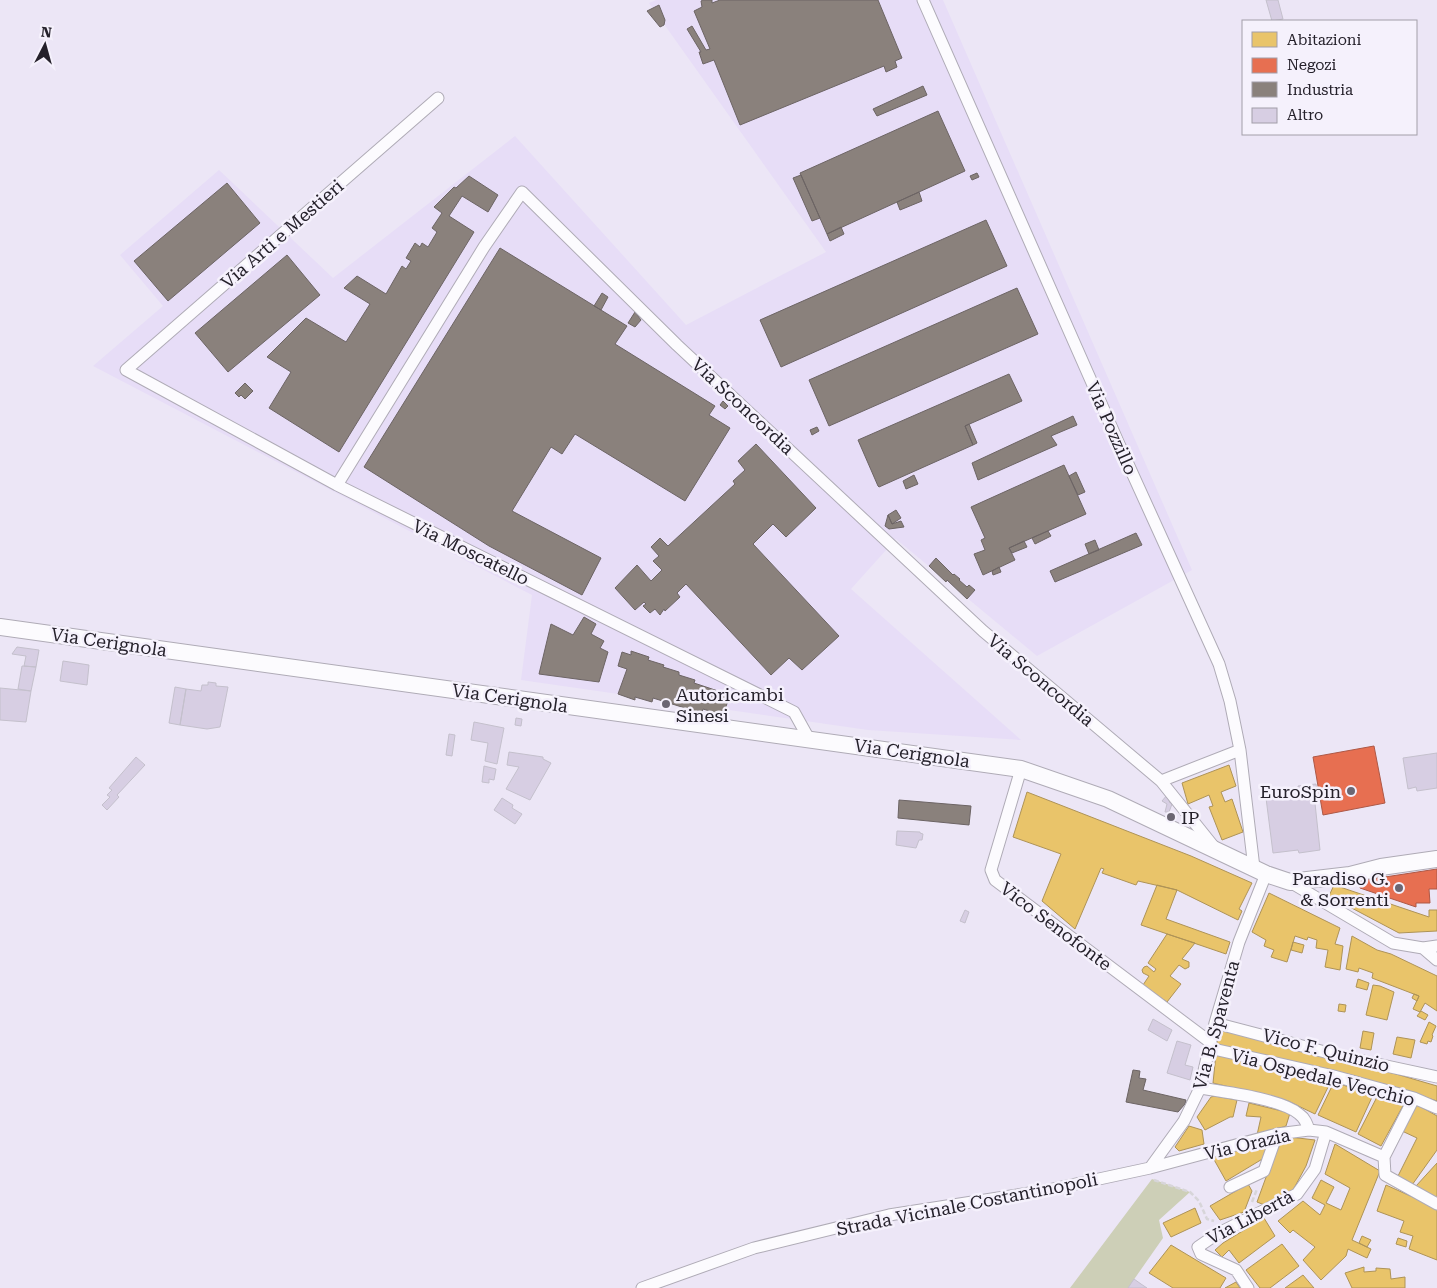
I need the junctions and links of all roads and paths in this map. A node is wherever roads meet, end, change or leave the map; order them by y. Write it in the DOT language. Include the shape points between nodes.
graph roads {
  1 [pos="923,0"];
  2 [pos="438,98"];
  3 [pos="126,370"];
  4 [pos="337,485"];
  5 [pos="0,627"];
  6 [pos="809,739"];
  7 [pos="1240,750"];
  8 [pos="1021,769"];
  9 [pos="1161,782"];
  10 [pos="1218,852"];
  11 [pos="1437,859"];
  12 [pos="1260,871"];
  13 [pos="1290,882"];
  14 [pos="1437,946"];
  15 [pos="1423,948"];
  16 [pos="1437,960"];
  17 [pos="1215,1022"];
  18 [pos="1209,1045"];
  19 [pos="1437,1076"];
  20 [pos="1200,1088"];
  21 [pos="1414,1098"];
  22 [pos="1437,1108"];
  23 [pos="1309,1130"];
  24 [pos="1326,1132"];
  25 [pos="1277,1134"];
  26 [pos="1384,1157"];
  27 [pos="1150,1168"];
  28 [pos="1264,1171"];
  29 [pos="1230,1187"];
  30 [pos="1437,1204"];
  31 [pos="1245,1220"];
  32 [pos="1217,1223"];
  33 [pos="642,1288"];
  34 [pos="1248,1288"];
  1 -- 7 [label="street, Via Pozzillo" via="1219,664"];
  2 -- 3 [label="street, Via Arti e Mestieri"];
  3 -- 4 [label="street, Via Moscatello"];
  4 -- 6 [label="street, Via Moscatello" via="794,712"];
  4 -- 9 [label="street, Via Sconcordia" via="484,247 522,192 677,345 983,631"];
  5 -- 6 [label="street, Via Cerignola"];
  6 -- 8 [label="street, Via Cerignola"];
  7 -- 9 [label="street"];
  7 -- 12 [label="street, Via Pozzillo"];
  8 -- 10 [label="street, Via Cerignola" via="1108,799"];
  8 -- 18 [label="street, Vico Senofonte" via="991,870 995,880"];
  9 -- 10 [label="street, Via Sconcordia"];
  10 -- 12 [label="street, Via Cerignola"];
  11 -- 13 [label="street"];
  12 -- 13 [label="street, Via Cerignola"];
  12 -- 17 [label="street, Via B. Spaventa"];
  13 -- 15 [label="street" via="1393,943"];
  14 -- 15 [label="street"];
  15 -- 16 [label="street"];
  17 -- 18 [label="street, Via B. Spaventa"];
  17 -- 19 [label="street, Vico F. Quinzio" via="1340,1056"];
  18 -- 20 [label="street, Via B. Spaventa"];
  18 -- 21 [label="street, Via Ospedale Vecchio"];
  20 -- 23 [label="street" via="1259,1098 1292,1108 1305,1119"];
  20 -- 27 [label="street, Via B. Spaventa" via="1184,1121"];
  21 -- 22 [label="street, Via Ospedale Vecchio"];
  21 -- 26 [label="street"];
  23 -- 24 [label="street, Via Orazia"];
  23 -- 25 [label="street, Via Orazia"];
  24 -- 26 [label="street, Via Orazia"];
  24 -- 31 [label="street, Via Libertà" via="1315,1169 1297,1194"];
  25 -- 27 [label="street, Via Orazia"];
  25 -- 28 [label="street"];
  26 -- 30 [label="street" via="1385,1175"];
  27 -- 32 [label="path" via="1152,1179 1190,1192 1199,1200 1207,1219"];
  27 -- 33 [label="street, Strada Vicinale Costantinopoli" via="1048,1190 889,1214 754,1248"];
  28 -- 29 [label="street"];
  28 -- 31 [label="path"];
  31 -- 34 [label="street, Via Libertà" via="1198,1246 1202,1254 1236,1270"];
}
